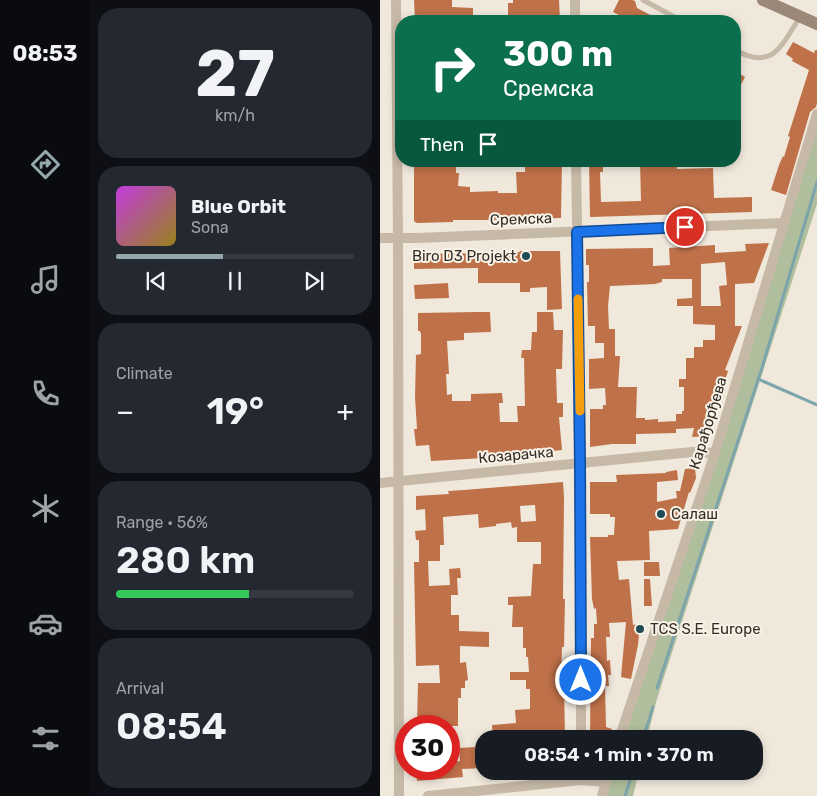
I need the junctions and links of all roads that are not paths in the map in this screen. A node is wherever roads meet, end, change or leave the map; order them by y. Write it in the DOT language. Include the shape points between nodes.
graph roads {
  1 [pos="396,0"];
  2 [pos="575,0"];
  3 [pos="643,0"];
  4 [pos="763,0"];
  5 [pos="396,15"];
  6 [pos="575,15"];
  7 [pos="671,15"];
  8 [pos="800,17"];
  9 [pos="817,24"];
  10 [pos="741,53"];
  11 [pos="817,114"];
  12 [pos="397,167"];
  13 [pos="576,167"];
  14 [pos="784,223"];
  15 [pos="577,232"];
  16 [pos="380,238"];
  17 [pos="398,238"];
  18 [pos="715,453"];
  19 [pos="580,463"];
  20 [pos="398,481"];
  21 [pos="380,483"];
  22 [pos="581,730"];
  23 [pos="623,730"];
  24 [pos="551,780"];
  25 [pos="598,780"];
  26 [pos="606,782"];
  27 [pos="399,796"];
  28 [pos="428,796"];
  29 [pos="602,796"];
  1 -- 5 [label="street"];
  2 -- 6 [label="street"];
  3 -- 7 [label="lane"];
  4 -- 8 [label="street"];
  8 -- 9 [label="street"];
  8 -- 10 [label="lane" via="774,54 762,59"];
  11 -- 14 [label="street, Карађорђева"];
  12 -- 17 [label="street"];
  13 -- 15 [label="street"];
  14 -- 15 [label="street, Сремска"];
  14 -- 18 [label="street, Карађорђева"];
  15 -- 17 [label="street, Сремска"];
  15 -- 19 [label="street"];
  16 -- 17 [label="street, Сремска"];
  17 -- 20 [label="street"];
  18 -- 19 [label="street, Козарачка"];
  18 -- 23 [label="street, Карађорђева"];
  19 -- 20 [label="street, Козарачка"];
  19 -- 22 [label="street"];
  20 -- 21 [label="street, Козарачка"];
  20 -- 27 [label="street"];
  24 -- 28 [label="street"];
  25 -- 26 [label="street"];
  26 -- 29 [label="street"];
}
